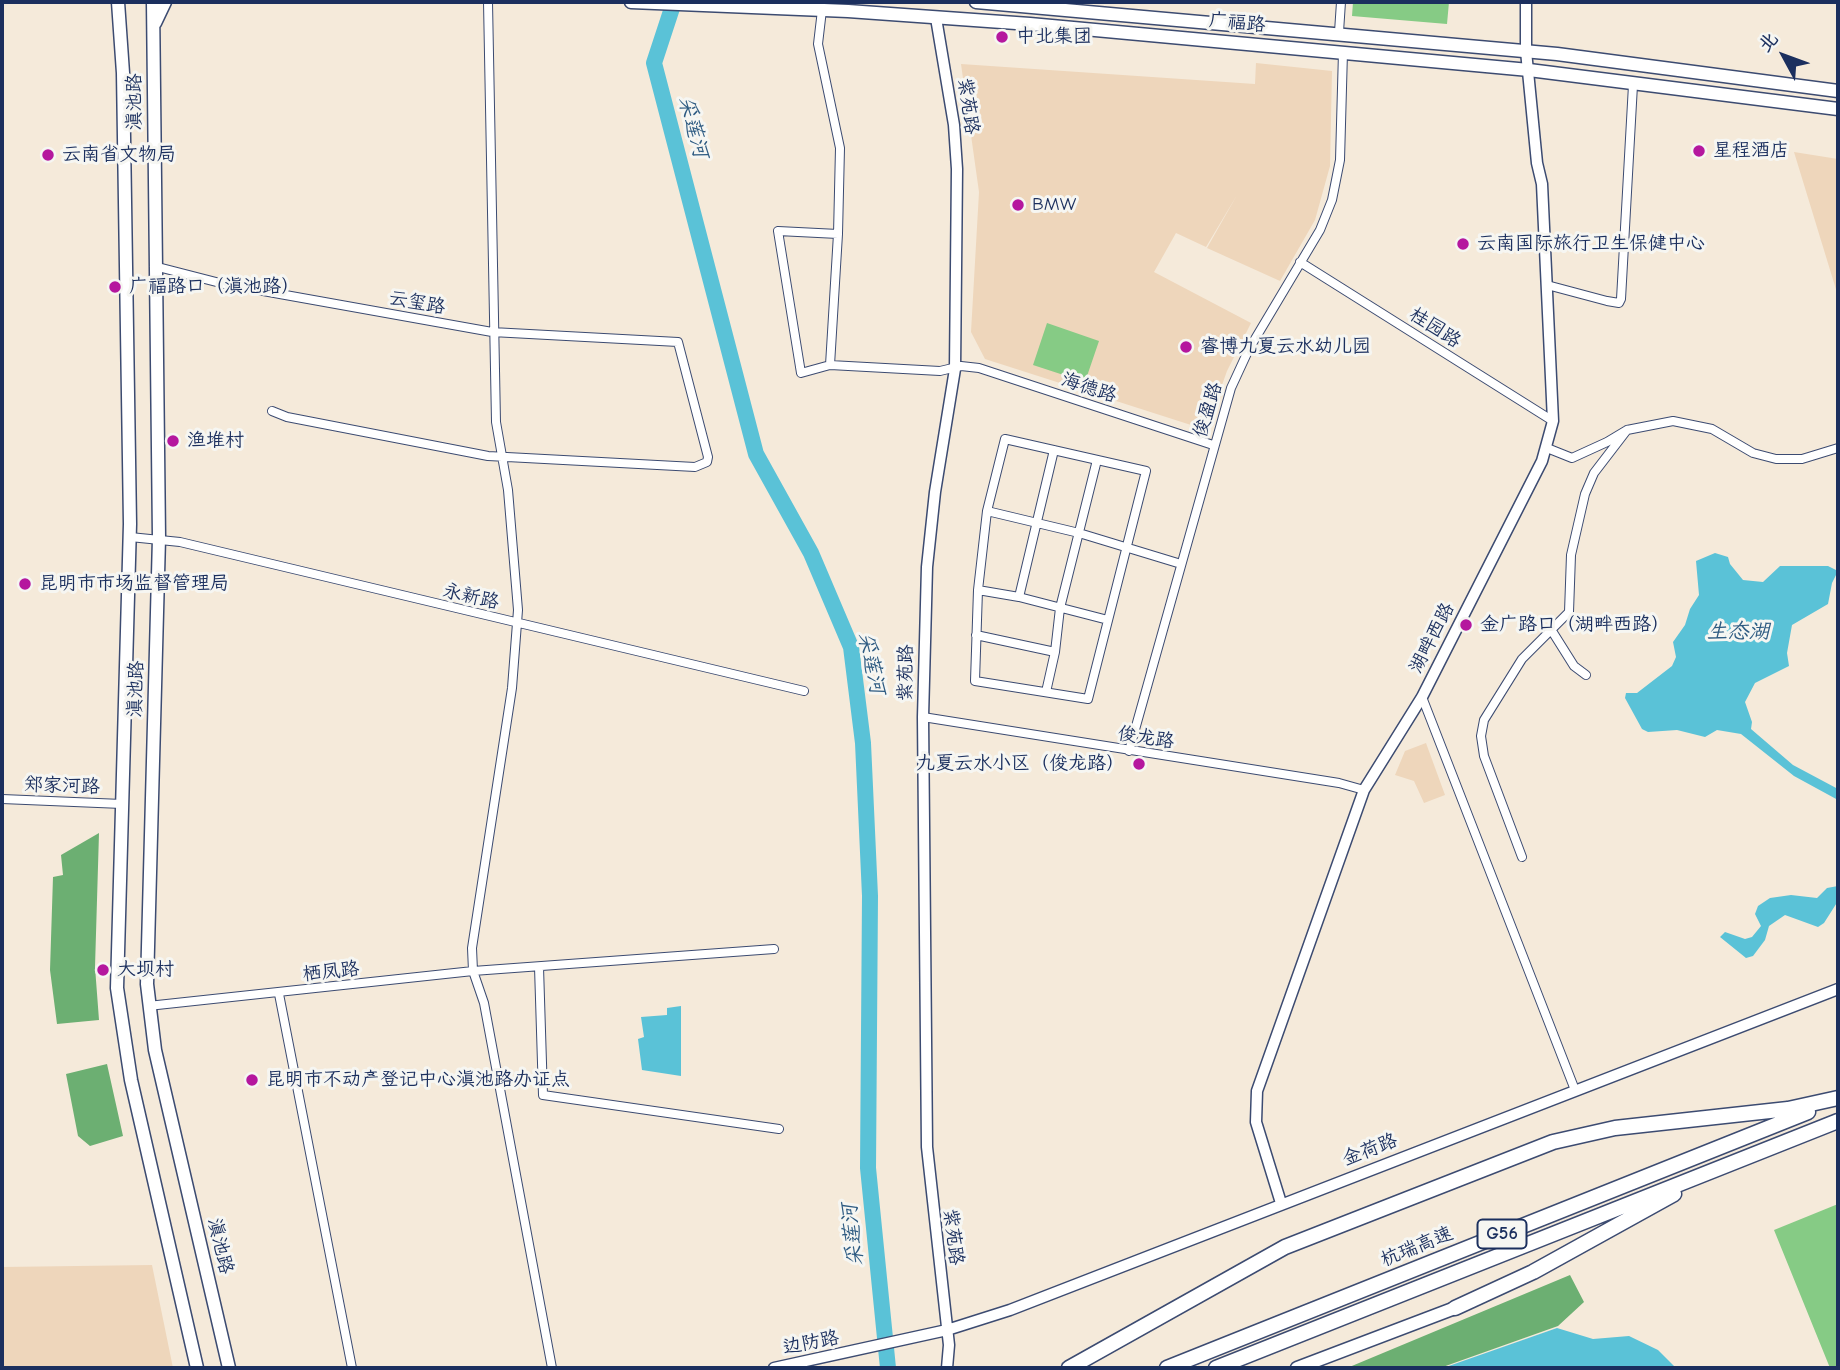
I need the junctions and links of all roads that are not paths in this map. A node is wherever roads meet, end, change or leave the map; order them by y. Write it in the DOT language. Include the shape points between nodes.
graph roads {
  1 [pos="153,2"];
  2 [pos="165,2"];
  3 [pos="488,2"];
  4 [pos="631,2"];
  5 [pos="976,2"];
  6 [pos="1341,2"];
  7 [pos="1526,2"];
  8 [pos="658,3"];
  9 [pos="117,4"];
  10 [pos="823,6"];
  11 [pos="1084,6"];
  12 [pos="936,18"];
  13 [pos="153,26"];
  14 [pos="1339,32"];
  15 [pos="1526,51"];
  16 [pos="1343,52"];
  17 [pos="1529,70"];
  18 [pos="1633,85"];
  19 [pos="1838,91"];
  20 [pos="1838,109"];
  21 [pos="838,234"];
  22 [pos="1300,262"];
  23 [pos="154,266"];
  24 [pos="1547,285"];
  25 [pos="492,332"];
  26 [pos="830,365"];
  27 [pos="955,369"];
  28 [pos="272,411"];
  29 [pos="1553,421"];
  30 [pos="1627,430"];
  31 [pos="1213,445"];
  32 [pos="1547,448"];
  33 [pos="1838,448"];
  34 [pos="1054,450"];
  35 [pos="500,456"];
  36 [pos="1097,460"];
  37 [pos="987,512"];
  38 [pos="1035,522"];
  39 [pos="1079,533"];
  40 [pos="130,537"];
  41 [pos="159,538"];
  42 [pos="1125,546"];
  43 [pos="1181,564"];
  44 [pos="978,590"];
  45 [pos="1019,597"];
  46 [pos="1060,608"];
  47 [pos="1108,620"];
  48 [pos="517,624"];
  49 [pos="1552,631"];
  50 [pos="976,635"];
  51 [pos="1055,652"];
  52 [pos="1586,675"];
  53 [pos="804,691"];
  54 [pos="1046,692"];
  55 [pos="1422,697"];
  56 [pos="923,717"];
  57 [pos="1129,751"];
  58 [pos="1364,790"];
  59 [pos="2,799"];
  60 [pos="122,804"];
  61 [pos="1522,858"];
  62 [pos="774,949"];
  63 [pos="539,967"];
  64 [pos="472,971"];
  65 [pos="1838,989"];
  66 [pos="279,994"];
  67 [pos="148,1006"];
  68 [pos="1575,1090"];
  69 [pos="1838,1099"];
  70 [pos="1838,1121"];
  71 [pos="779,1129"];
  72 [pos="1771,1147"];
  73 [pos="1281,1203"];
  74 [pos="1455,1308"];
  75 [pos="947,1330"];
  76 [pos="913,1338"];
  77 [pos="197,1368"];
  78 [pos="229,1368"];
  79 [pos="352,1368"];
  80 [pos="552,1368"];
  81 [pos="774,1368"];
  82 [pos="947,1368"];
  83 [pos="1069,1368"];
  84 [pos="1167,1368"];
  85 [pos="1216,1368"];
  86 [pos="1297,1368"];
  1 -- 13 [label="main road, 滇池路"];
  2 -- 13 [label="main road"];
  3 -- 25 [label="street"];
  4 -- 8 [label="main road, 广福路"];
  5 -- 11 [label="main road, 广福路"];
  6 -- 14 [label="street"];
  7 -- 15 [label="street, 湖畔西路"];
  8 -- 10 [label="main road, 广福路"];
  9 -- 40 [label="main road, 滇池路" via="123,74"];
  10 -- 12 [label="main road, 广福路"];
  10 -- 21 [label="street" via="818,44 840,148"];
  11 -- 14 [label="main road, 广福路"];
  12 -- 16 [label="main road, 广福路"];
  12 -- 27 [label="street, 紫苑路" via="957,148"];
  13 -- 23 [label="main road, 滇池路"];
  14 -- 15 [label="main road, 广福路"];
  15 -- 17 [label="street, 湖畔西路"];
  15 -- 19 [label="main road, 广福路"];
  16 -- 17 [label="main road, 广福路"];
  16 -- 22 [label="street, 俊盈路" via="1337,180 1329,211"];
  17 -- 18 [label="main road, 广福路"];
  17 -- 24 [label="street, 湖畔西路"];
  18 -- 20 [label="main road, 广福路"];
  18 -- 24 [label="street" via="1621,299 1619,303 1607,301"];
  21 -- 26 [label="street"];
  21 -- 26 [label="street, 海德路" via="778,231 801,373"];
  22 -- 29 [label="street, 桂园路"];
  22 -- 31 [label="street, 俊盈路" via="1238,369"];
  23 -- 25 [label="street, 云玺路" via="224,284"];
  23 -- 41 [label="main road, 滇池路"];
  24 -- 29 [label="street, 湖畔西路"];
  25 -- 35 [label="street"];
  25 -- 35 [label="street, 云玺路" via="678,342 707,462 695,467"];
  26 -- 27 [label="street, 海德路"];
  27 -- 31 [label="street, 海德路" via="978,368"];
  27 -- 56 [label="street, 紫苑路" via="928,567"];
  28 -- 35 [label="street"];
  29 -- 32 [label="street, 湖畔西路"];
  30 -- 32 [label="street" via="1572,458"];
  30 -- 33 [label="street" via="1652,423 1692,423 1753,453 1776,459 1802,459"];
  30 -- 49 [label="street" via="1594,473 1585,494 1571,555 1569,612"];
  31 -- 43 [label="street, 俊盈路"];
  32 -- 55 [label="street, 湖畔西路"];
  34 -- 36 [label="street"];
  34 -- 37 [label="street" via="1005,439"];
  34 -- 38 [label="street"];
  35 -- 48 [label="street" via="508,490"];
  36 -- 39 [label="street"];
  36 -- 42 [label="street" via="1146,471"];
  37 -- 38 [label="street"];
  37 -- 44 [label="street"];
  38 -- 39 [label="street"];
  38 -- 45 [label="street"];
  39 -- 42 [label="street"];
  39 -- 46 [label="street"];
  40 -- 41 [label="street, 永新路"];
  40 -- 60 [label="main road, 滇池路"];
  41 -- 48 [label="street, 永新路"];
  41 -- 67 [label="main road, 滇池路"];
  42 -- 43 [label="street"];
  42 -- 47 [label="street"];
  43 -- 57 [label="street, 俊盈路"];
  44 -- 45 [label="street"];
  44 -- 50 [label="street"];
  45 -- 46 [label="street"];
  46 -- 47 [label="street"];
  46 -- 51 [label="street"];
  47 -- 54 [label="street" via="1088,699"];
  48 -- 53 [label="street, 永新路"];
  48 -- 64 [label="street"];
  49 -- 52 [label="street" via="1574,666"];
  49 -- 61 [label="street" via="1522,659 1485,720 1481,736 1484,756"];
  50 -- 51 [label="street"];
  50 -- 54 [label="street" via="975,681"];
  51 -- 54 [label="street"];
  55 -- 58 [label="street, 湖畔西路"];
  55 -- 68 [label="street"];
  56 -- 57 [label="street, 俊龙路"];
  56 -- 75 [label="street, 紫苑路" via="927,1147"];
  57 -- 58 [label="street, 俊龙路"];
  58 -- 73 [label="street, 湖畔西路" via="1257,1091 1256,1122"];
  59 -- 60 [label="street, 郑家河路"];
  60 -- 77 [label="main road, 滇池路" via="117,965 124,1043"];
  62 -- 63 [label="street, 栖凤路"];
  63 -- 64 [label="street, 栖凤路"];
  63 -- 71 [label="street" via="543,1095"];
  64 -- 66 [label="street, 栖凤路"];
  64 -- 80 [label="street" via="484,1003"];
  65 -- 68 [label="street, 金荷路"];
  66 -- 67 [label="street, 栖凤路"];
  66 -- 79 [label="street"];
  67 -- 78 [label="main road, 滇池路"];
  68 -- 73 [label="street, 金荷路"];
  69 -- 83 [label="highway" via="1615,1128 1553,1142 1285,1247"];
  69 -- 84 [label="highway, 杭瑞高速 / G56"];
  70 -- 72 [label="highway, 杭瑞高速 / G56"];
  72 -- 74 [label="highway"];
  72 -- 85 [label="highway, 杭瑞高速 / G56"];
  73 -- 75 [label="street, 金荷路" via="1092,1279"];
  74 -- 86 [label="main road"];
  75 -- 76 [label="street, 金荷路"];
  75 -- 82 [label="street, 紫苑路"];
  76 -- 81 [label="street, 边防路"];
}
